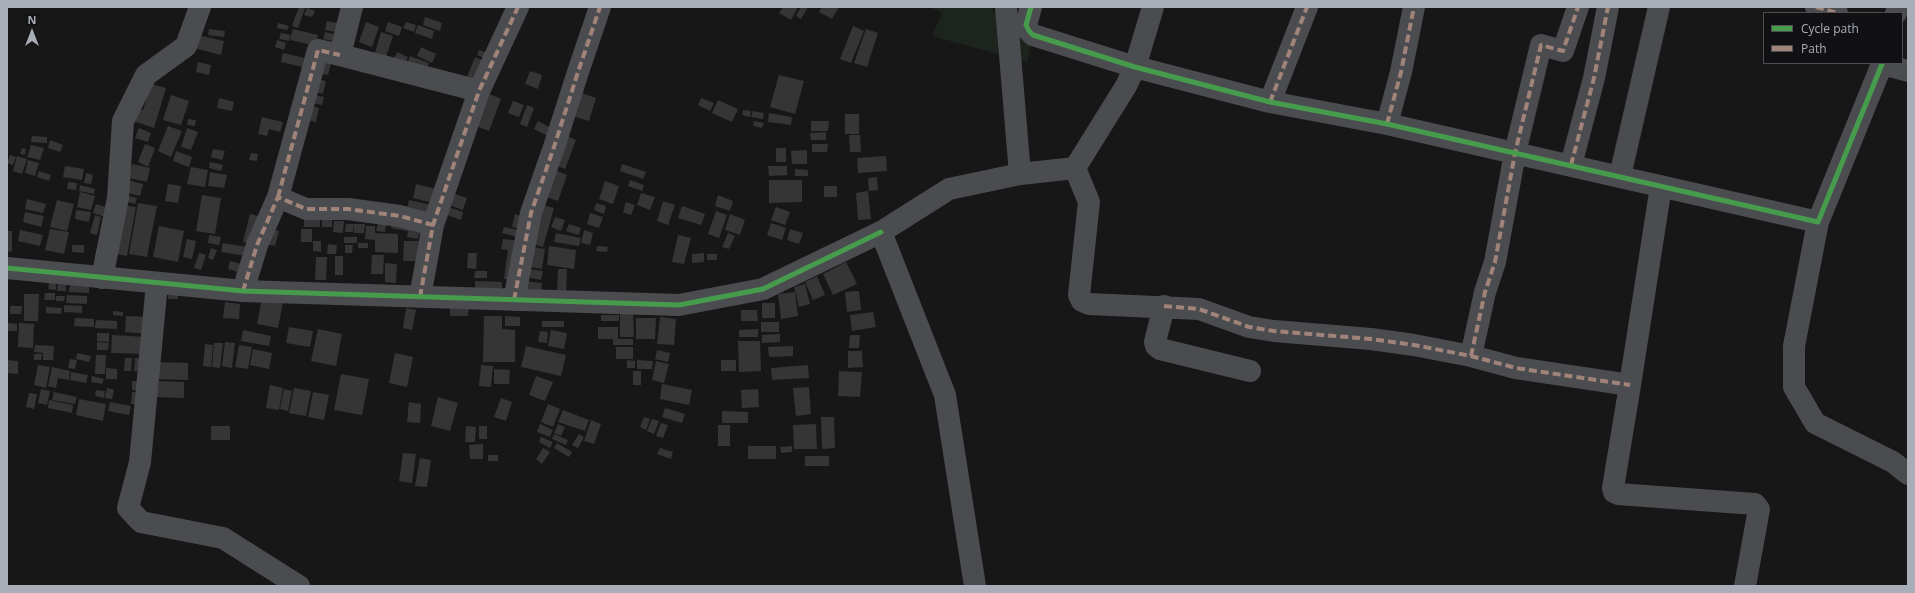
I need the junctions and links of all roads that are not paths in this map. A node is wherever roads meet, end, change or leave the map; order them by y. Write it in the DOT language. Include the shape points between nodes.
graph roads {
  1 [pos="200,7"];
  2 [pos="352,7"];
  3 [pos="518,7"];
  4 [pos="600,7"];
  5 [pos="1006,7"];
  6 [pos="1031,7"];
  7 [pos="1153,7"];
  8 [pos="1307,7"];
  9 [pos="1414,7"];
  10 [pos="1578,7"];
  11 [pos="1608,7"];
  12 [pos="1659,7"];
  13 [pos="1816,7"];
  14 [pos="1834,12"];
  15 [pos="340,55"];
  16 [pos="1882,64"];
  17 [pos="1135,67"];
  18 [pos="1908,71"];
  19 [pos="479,91"];
  20 [pos="1270,102"];
  21 [pos="1387,124"];
  22 [pos="1515,153"];
  23 [pos="1571,165"];
  24 [pos="1075,168"];
  25 [pos="1020,174"];
  26 [pos="1620,176"];
  27 [pos="1661,186"];
  28 [pos="278,196"];
  29 [pos="1818,222"];
  30 [pos="433,225"];
  31 [pos="881,232"];
  32 [pos="7,268"];
  33 [pos="102,278"];
  34 [pos="157,283"];
  35 [pos="243,292"];
  36 [pos="420,297"];
  37 [pos="514,300"];
  38 [pos="1164,306"];
  39 [pos="1470,356"];
  40 [pos="1250,371"];
  41 [pos="1630,385"];
  42 [pos="1908,474"];
  43 [pos="299,586"];
  44 [pos="975,586"];
  45 [pos="1745,586"];
  1 -- 33 [label="street" via="186,46 146,75 123,121 118,198"];
  2 -- 15 [label="street"];
  3 -- 19 [label="street"];
  4 -- 37 [label="street" via="531,213"];
  5 -- 25 [label="street"];
  6 -- 17 [label="street" via="1026,25 1034,35"];
  7 -- 17 [label="street"];
  8 -- 20 [label="street"];
  9 -- 21 [label="street"];
  10 -- 22 [label="street" via="1563,52 1542,45"];
  11 -- 23 [label="street" via="1594,78"];
  12 -- 26 [label="street"];
  13 -- 14 [label="street"];
  15 -- 19 [label="street"];
  15 -- 28 [label="street" via="318,50"];
  16 -- 18 [label="street"];
  16 -- 29 [label="street"];
  17 -- 20 [label="street"];
  17 -- 24 [label="street"];
  19 -- 30 [label="street"];
  20 -- 21 [label="street"];
  21 -- 22 [label="street"];
  22 -- 23 [label="street"];
  22 -- 39 [label="street" via="1495,262"];
  23 -- 26 [label="street"];
  24 -- 25 [label="street"];
  24 -- 38 [label="street" via="1089,202 1079,295 1082,301 1089,304"];
  25 -- 31 [label="street" via="949,189"];
  26 -- 27 [label="street"];
  27 -- 29 [label="street"];
  27 -- 41 [label="street"];
  28 -- 30 [label="street" via="306,209 348,209 400,216"];
  28 -- 35 [label="street" via="257,244"];
  29 -- 42 [label="street" via="1794,346 1794,387 1815,423 1893,462"];
  30 -- 36 [label="street"];
  31 -- 37 [label="street" via="763,289 679,305"];
  31 -- 44 [label="street" via="945,395"];
  32 -- 33 [label="street"];
  33 -- 34 [label="street"];
  34 -- 35 [label="street"];
  34 -- 43 [label="street" via="140,462 128,508 141,522 223,538"];
  35 -- 36 [label="street"];
  36 -- 37 [label="street"];
  38 -- 39 [label="street" via="1199,309 1249,327 1371,339"];
  38 -- 40 [label="street" via="1156,346"];
  39 -- 41 [label="street" via="1516,368"];
  41 -- 45 [label="street" via="1614,492 1755,504 1759,510"];
}
